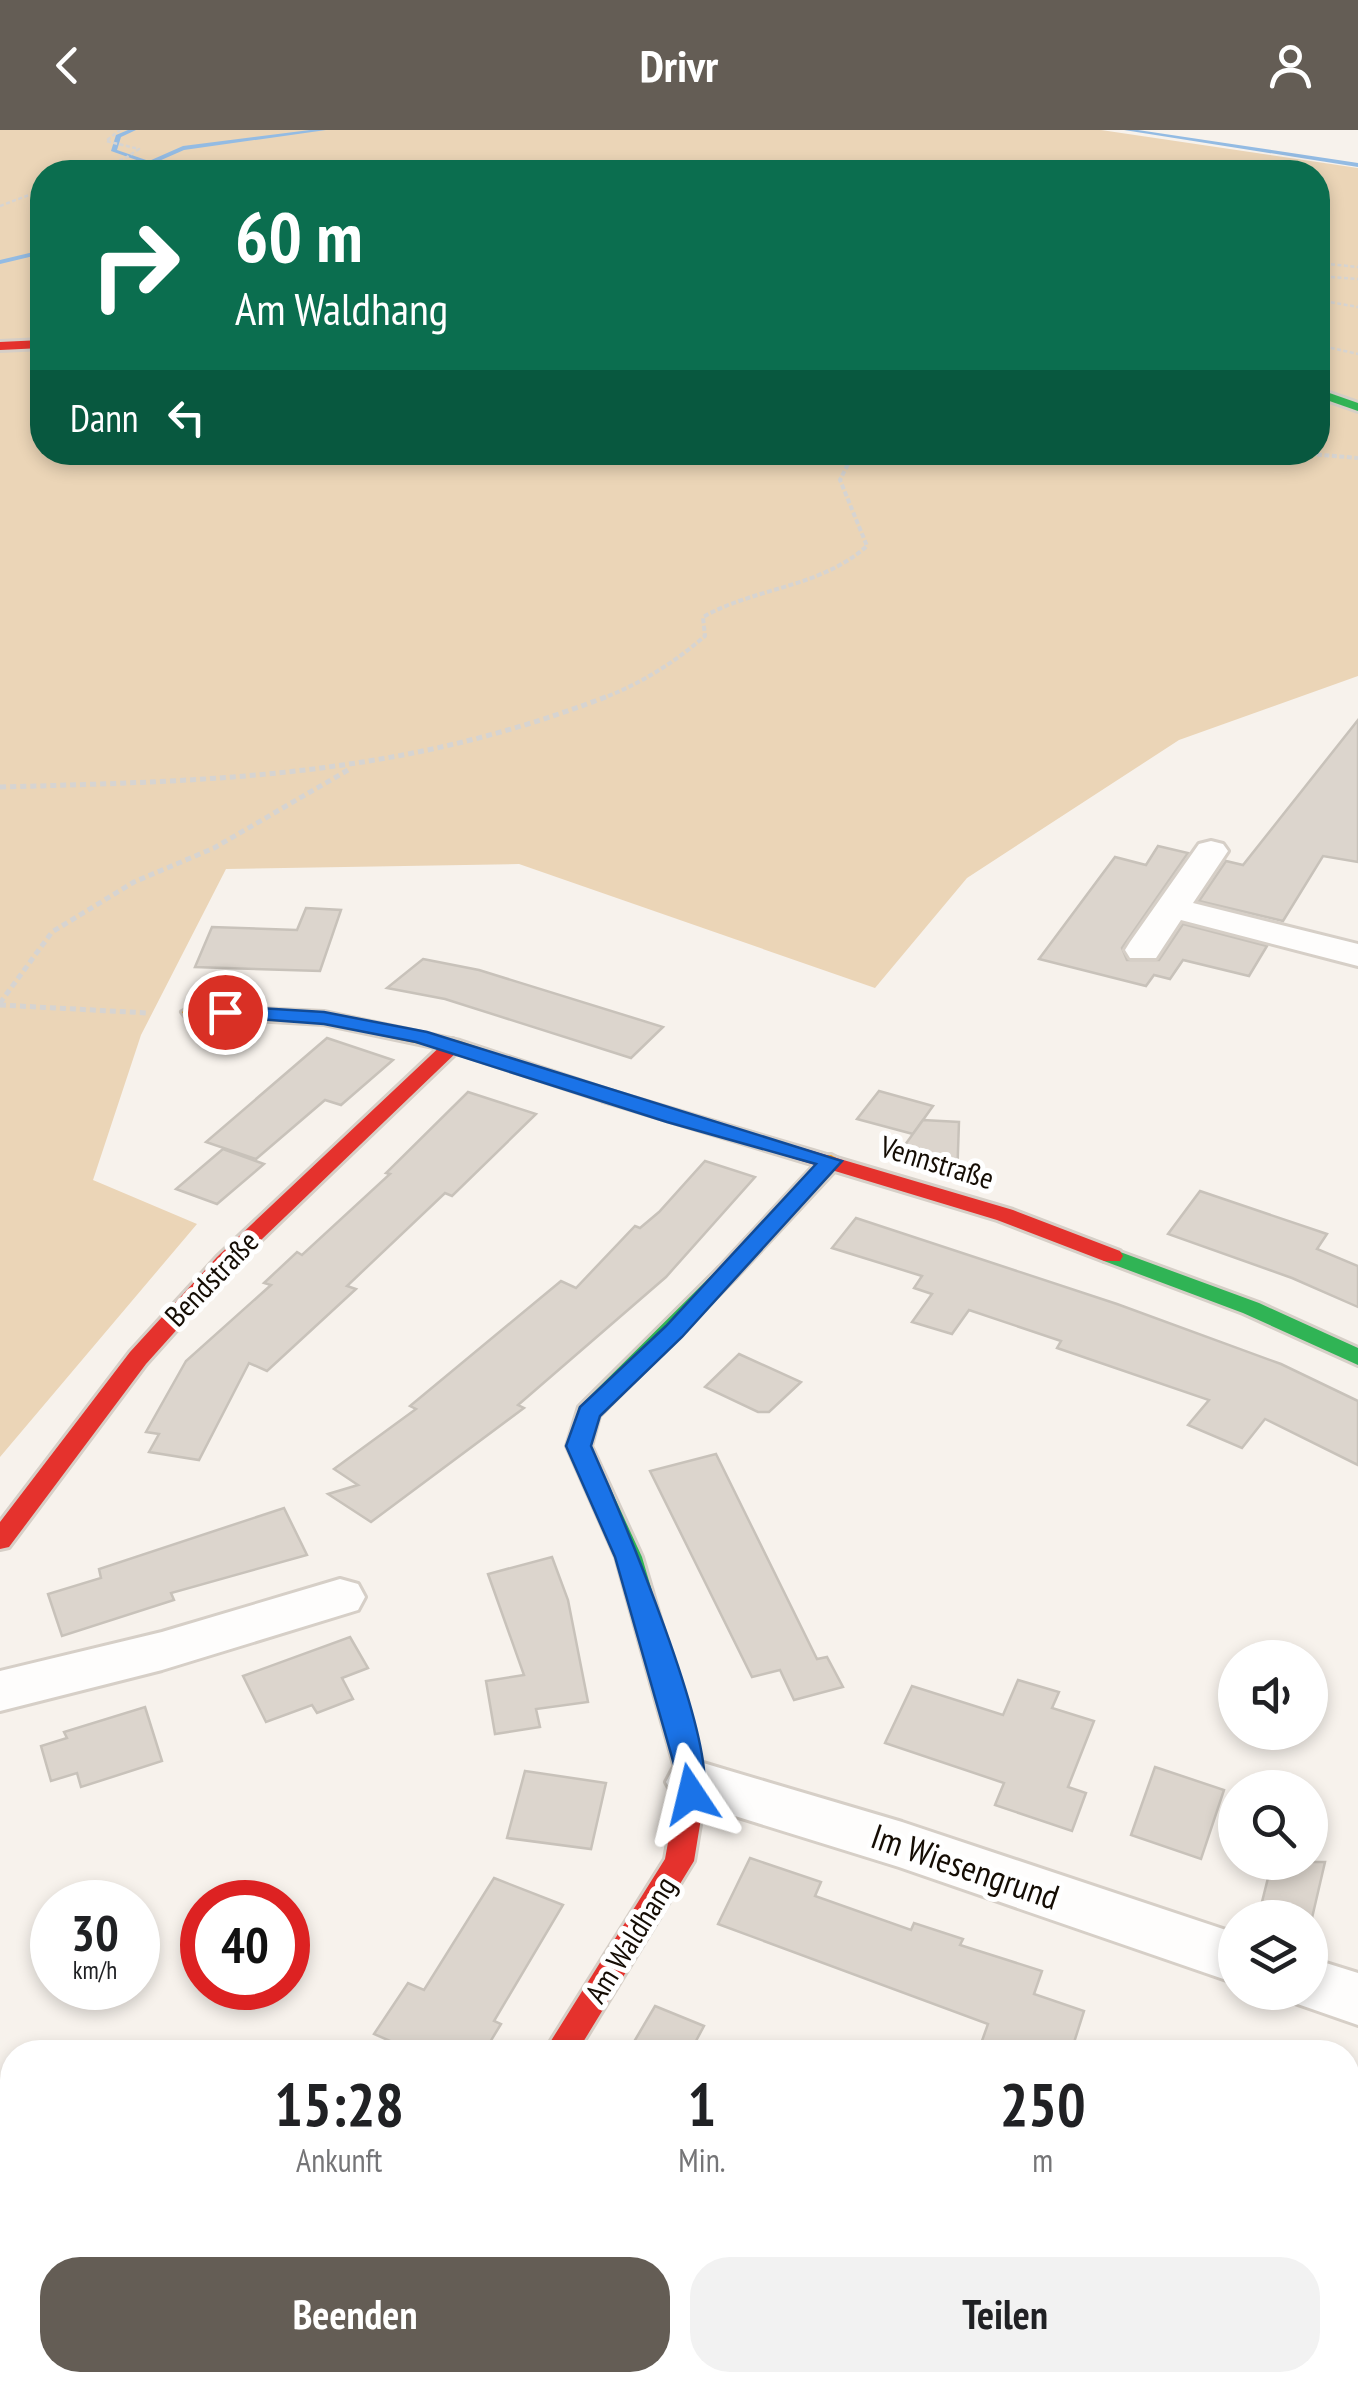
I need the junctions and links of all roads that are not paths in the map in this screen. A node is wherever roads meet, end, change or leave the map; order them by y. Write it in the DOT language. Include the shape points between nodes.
graph roads {
  1 [pos="30,345"];
  2 [pos="0,346"];
  3 [pos="1330,397"];
  4 [pos="1358,406"];
  5 [pos="1212,851"];
  6 [pos="1173,908"];
  7 [pos="1142,950"];
  8 [pos="1358,955"];
  9 [pos="192,1012"];
  10 [pos="453,1044"];
  11 [pos="831,1161"];
  12 [pos="1358,1357"];
  13 [pos="0,1540"];
  14 [pos="340,1597"];
  15 [pos="0,1691"];
  16 [pos="693,1782"];
  17 [pos="1218,1952"];
  18 [pos="1328,1989"];
  19 [pos="1358,1998"];
  20 [pos="567,2040"];
  1 -- 2 [label="street"];
  3 -- 4 [label="street"];
  5 -- 6 [label="street"];
  6 -- 7 [label="street"];
  6 -- 8 [label="street"];
  9 -- 10 [label="street, Vennstraße" via="324,1018"];
  10 -- 11 [label="street, Vennstraße" via="674,1118"];
  10 -- 13 [label="street, Bendstraße" via="225,1262 138,1358"];
  11 -- 12 [label="street, Vennstraße" via="1005,1215 1252,1308"];
  11 -- 16 [label="street, Am Waldhang" via="674,1332 588,1412 578,1446 628,1557"];
  14 -- 15 [label="street"];
  16 -- 17 [label="street, Im Wiesengrund"];
  16 -- 20 [label="street, Am Waldhang" via="679,1861"];
  18 -- 19 [label="street"];
}
